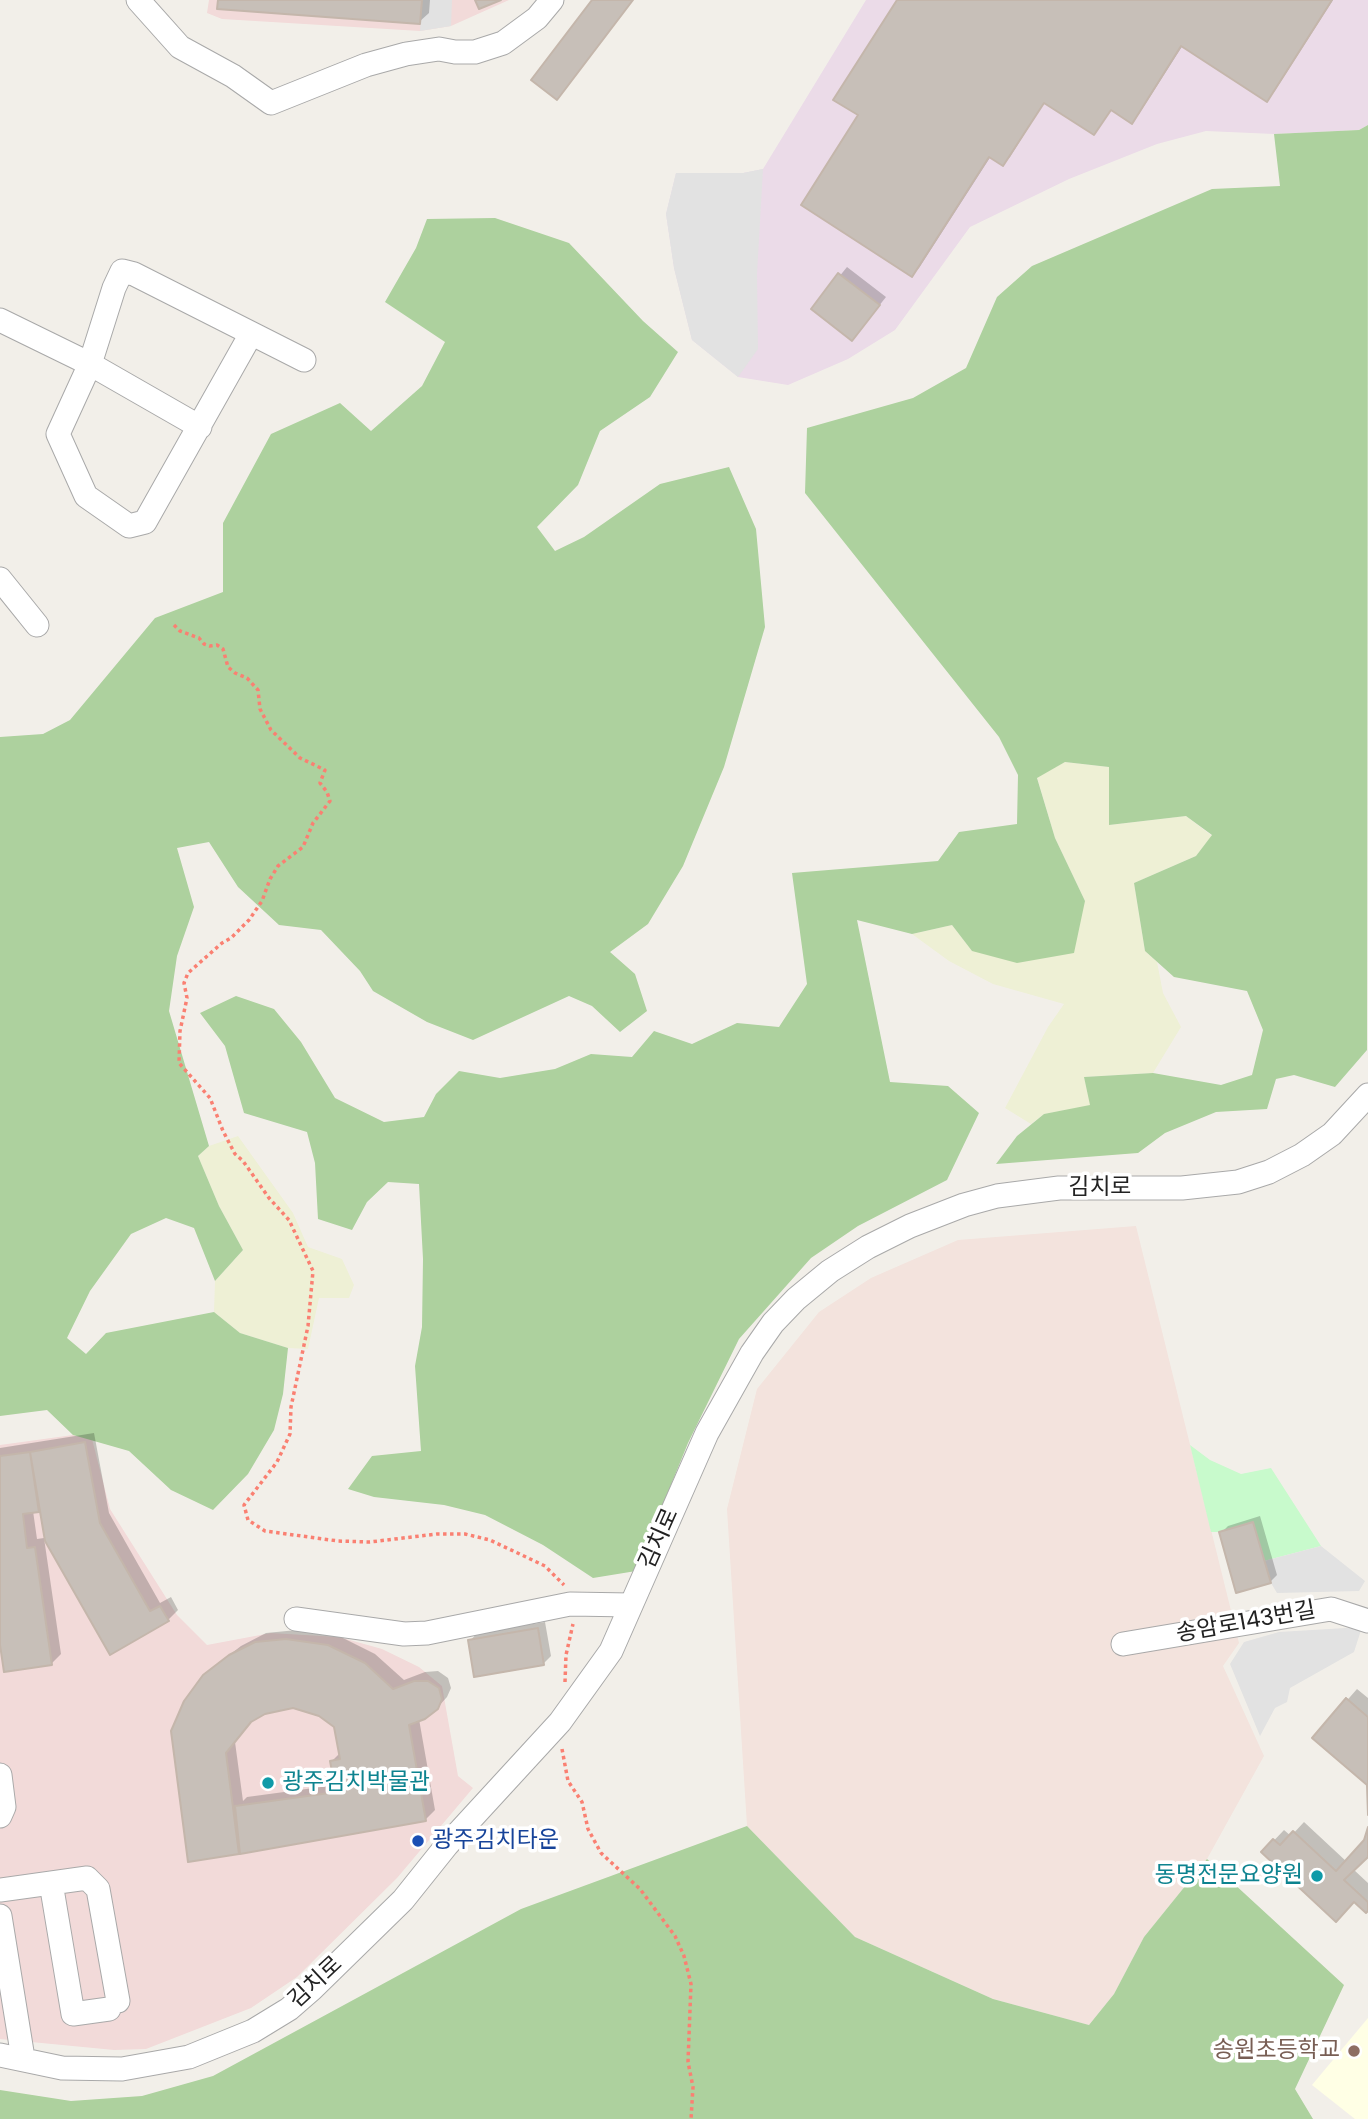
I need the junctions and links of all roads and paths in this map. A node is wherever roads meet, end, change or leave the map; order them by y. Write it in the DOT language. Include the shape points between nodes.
graph roads {
  1 [pos="138,0"];
  2 [pos="552,0"];
  3 [pos="0,320"];
  4 [pos="251,334"];
  5 [pos="304,360"];
  6 [pos="90,364"];
  7 [pos="200,427"];
  8 [pos="0,579"];
  9 [pos="37,625"];
  10 [pos="174,625"];
  11 [pos="1368,1095"];
  12 [pos="579,1604"];
  13 [pos="631,1605"];
  14 [pos="296,1619"];
  15 [pos="1368,1621"];
  16 [pos="1123,1644"];
  17 [pos="564,1717"];
  18 [pos="0,1775"];
  19 [pos="0,1815"];
  20 [pos="51,1883"];
  21 [pos="0,1890"];
  22 [pos="0,1916"];
  23 [pos="0,2055"];
  24 [pos="23,2058"];
  25 [pos="691,2119"];
  1 -- 2 [label="street" via="180,47 271,103 406,54 439,49 475,52 503,43 537,18"];
  3 -- 6 [label="street"];
  4 -- 5 [label="street"];
  4 -- 6 [label="street" via="122,271"];
  4 -- 7 [label="street"];
  6 -- 7 [label="street"];
  6 -- 7 [label="street" via="58,434 86,496 129,526 145,522"];
  8 -- 9 [label="street"];
  10 -- 12 [label="path" via="223,649 228,667 258,690 260,709 271,730 300,758 325,770 320,783 330,801 313,822 303,847 278,866 248,920 188,973 184,983 187,998 179,1063 210,1098 235,1154 289,1220 313,1271 290,1434 277,1462 244,1505 248,1520 265,1531 338,1541 456,1534 490,1540 545,1566"];
  11 -- 13 [label="street, 김치로" via="1332,1134 1269,1172 1238,1182 1182,1188 1059,1188 997,1196 910,1226 830,1272 796,1299 752,1353 707,1433"];
  12 -- 13 [label="street"];
  12 -- 14 [label="street" via="427,1633"];
  12 -- 17 [label="path" via="564,1678"];
  13 -- 17 [label="street, 김치로" via="611,1651"];
  15 -- 16 [label="street, 송암로143번길" via="1331,1609"];
  17 -- 24 [label="street, 김치로" via="447,1844 403,1900 289,2009 215,2047 159,2063 122,2069 62,2068"];
  17 -- 25 [label="path" via="568,1780 582,1801 588,1829 601,1853 640,1889 684,1956 691,1984"];
  18 -- 19 [label="street" via="4,1807"];
  20 -- 20 [label="street" via="87,1878 98,1889 114,2005 73,2014"];
  20 -- 21 [label="street"];
  22 -- 24 [label="street"];
  23 -- 24 [label="street, 김치로"];
}
